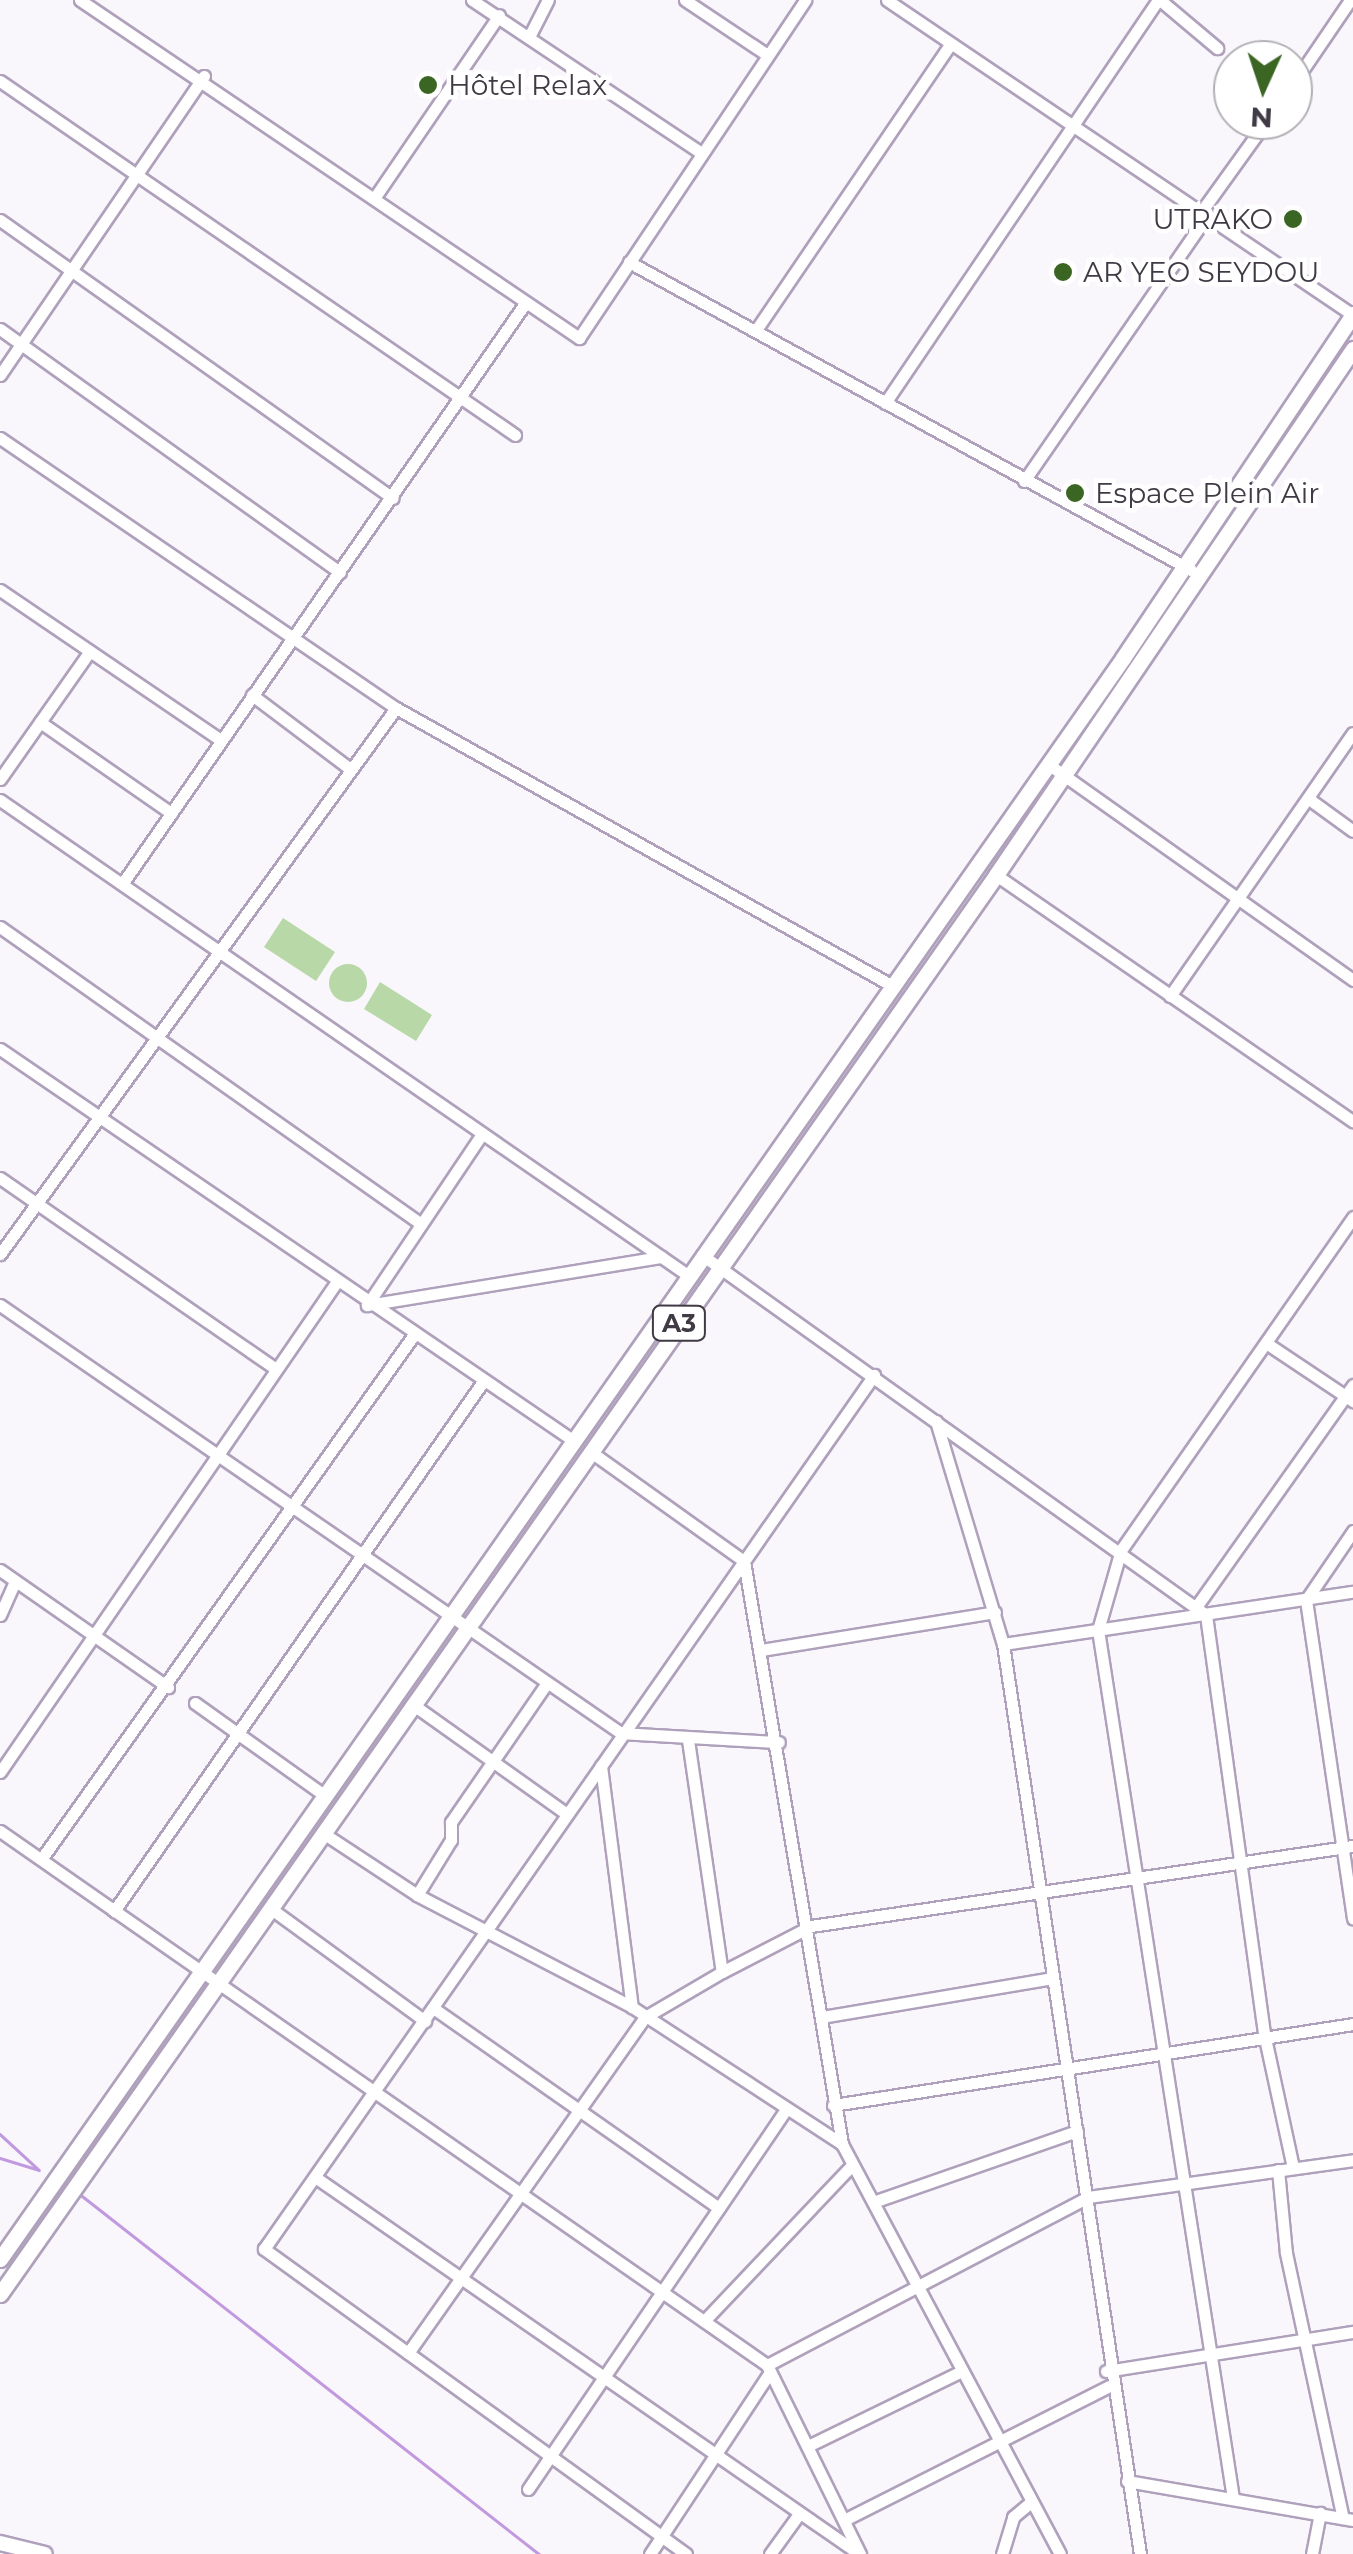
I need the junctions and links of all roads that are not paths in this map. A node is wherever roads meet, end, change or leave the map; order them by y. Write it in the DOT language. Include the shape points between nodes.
graph roads {
  1 [pos="80,0"];
  2 [pos="472,0"];
  3 [pos="548,0"];
  4 [pos="685,0"];
  5 [pos="805,0"];
  6 [pos="886,0"];
  7 [pos="1159,0"];
  8 [pos="1350,0"];
  9 [pos="500,15"];
  10 [pos="531,33"];
  11 [pos="1213,45"];
  12 [pos="950,46"];
  13 [pos="766,54"];
  14 [pos="1313,55"];
  15 [pos="204,76"];
  16 [pos="0,80"];
  17 [pos="1072,128"];
  18 [pos="1254,140"];
  19 [pos="701,153"];
  20 [pos="134,176"];
  21 [pos="374,198"];
  22 [pos="1204,214"];
  23 [pos="0,220"];
  24 [pos="629,262"];
  25 [pos="72,269"];
  26 [pos="526,302"];
  27 [pos="1353,314"];
  28 [pos="0,329"];
  29 [pos="756,330"];
  30 [pos="22,344"];
  31 [pos="1353,349"];
  32 [pos="0,375"];
  33 [pos="461,392"];
  34 [pos="885,403"];
  35 [pos="515,435"];
  36 [pos="0,438"];
  37 [pos="1024,481"];
  38 [pos="392,498"];
  39 [pos="1183,565"];
  40 [pos="340,572"];
  41 [pos="1200,575"];
  42 [pos="0,590"];
  43 [pos="292,636"];
  44 [pos="90,651"];
  45 [pos="252,695"];
  46 [pos="396,708"];
  47 [pos="40,722"];
  48 [pos="1353,733"];
  49 [pos="221,740"];
  50 [pos="1048,764"];
  51 [pos="349,768"];
  52 [pos="1063,775"];
  53 [pos="0,779"];
  54 [pos="1309,799"];
  55 [pos="1,804"];
  56 [pos="170,813"];
  57 [pos="1353,831"];
  58 [pos="996,875"];
  59 [pos="122,884"];
  60 [pos="1239,900"];
  61 [pos="0,927"];
  62 [pos="214,950"];
  63 [pos="1353,980"];
  64 [pos="891,985"];
  65 [pos="1170,996"];
  66 [pos="153,1038"];
  67 [pos="0,1048"];
  68 [pos="98,1117"];
  69 [pos="1353,1120"];
  70 [pos="482,1134"];
  71 [pos="0,1178"];
  72 [pos="35,1202"];
  73 [pos="1353,1217"];
  74 [pos="422,1224"];
  75 [pos="0,1254"];
  76 [pos="702,1255"];
  77 [pos="661,1256"];
  78 [pos="717,1267"];
  79 [pos="689,1276"];
  80 [pos="336,1284"];
  81 [pos="0,1305"];
  82 [pos="367,1305"];
  83 [pos="413,1336"];
  84 [pos="1266,1342"];
  85 [pos="274,1368"];
  86 [pos="874,1375"];
  87 [pos="484,1380"];
  88 [pos="1351,1394"];
  89 [pos="936,1421"];
  90 [pos="574,1441"];
  91 [pos="591,1452"];
  92 [pos="218,1454"];
  93 [pos="292,1505"];
  94 [pos="1353,1530"];
  95 [pos="1120,1550"];
  96 [pos="362,1556"];
  97 [pos="744,1562"];
  98 [pos="0,1570"];
  99 [pos="15,1581"];
  100 [pos="1353,1592"];
  101 [pos="1306,1600"];
  102 [pos="1201,1611"];
  103 [pos="995,1612"];
  104 [pos="0,1614"];
  105 [pos="450,1617"];
  106 [pos="466,1628"];
  107 [pos="1098,1630"];
  108 [pos="92,1635"];
  109 [pos="1003,1644"];
  110 [pos="761,1650"];
  111 [pos="547,1684"];
  112 [pos="168,1687"];
  113 [pos="196,1703"];
  114 [pos="412,1704"];
  115 [pos="621,1733"];
  116 [pos="238,1734"];
  117 [pos="688,1740"];
  118 [pos="779,1742"];
  119 [pos="494,1762"];
  120 [pos="601,1766"];
  121 [pos="0,1772"];
  122 [pos="324,1795"];
  123 [pos="567,1814"];
  124 [pos="0,1830"];
  125 [pos="323,1833"];
  126 [pos="1348,1846"];
  127 [pos="42,1858"];
  128 [pos="1242,1862"];
  129 [pos="1137,1876"];
  130 [pos="1038,1888"];
  131 [pos="418,1895"];
  132 [pos="270,1908"];
  133 [pos="114,1910"];
  134 [pos="1353,1919"];
  135 [pos="811,1926"];
  136 [pos="489,1932"];
  137 [pos="200,1969"];
  138 [pos="722,1972"];
  139 [pos="1052,1978"];
  140 [pos="216,1981"];
  141 [pos="632,2006"];
  142 [pos="436,2010"];
  143 [pos="822,2016"];
  144 [pos="645,2017"];
  145 [pos="425,2021"];
  146 [pos="1353,2024"];
  147 [pos="1266,2038"];
  148 [pos="1162,2058"];
  149 [pos="1067,2072"];
  150 [pos="370,2094"];
  151 [pos="833,2105"];
  152 [pos="581,2108"];
  153 [pos="786,2110"];
  154 [pos="1077,2132"];
  155 [pos="842,2144"];
  156 [pos="1353,2160"];
  157 [pos="850,2167"];
  158 [pos="1293,2168"];
  159 [pos="1278,2170"];
  160 [pos="315,2177"];
  161 [pos="1182,2182"];
  162 [pos="1088,2197"];
  163 [pos="524,2198"];
  164 [pos="873,2202"];
  165 [pos="719,2208"];
  166 [pos="0,2258"];
  167 [pos="916,2280"];
  168 [pos="461,2282"];
  169 [pos="662,2292"];
  170 [pos="0,2294"];
  171 [pos="704,2320"];
  172 [pos="1353,2332"];
  173 [pos="1310,2338"];
  174 [pos="408,2353"];
  175 [pos="1210,2353"];
  176 [pos="768,2369"];
  177 [pos="962,2371"];
  178 [pos="1106,2371"];
  179 [pos="601,2378"];
  180 [pos="1110,2386"];
  181 [pos="997,2437"];
  182 [pos="808,2446"];
  183 [pos="552,2454"];
  184 [pos="717,2459"];
  185 [pos="1127,2481"];
  186 [pos="528,2489"];
  187 [pos="1232,2498"];
  188 [pos="1031,2502"];
  189 [pos="1320,2513"];
  190 [pos="799,2514"];
  191 [pos="846,2518"];
  192 [pos="1348,2519"];
  193 [pos="660,2538"];
  194 [pos="0,2543"];
  195 [pos="45,2554"];
  196 [pos="650,2554"];
  197 [pos="686,2554"];
  198 [pos="770,2554"];
  199 [pos="859,2554"];
  200 [pos="1002,2554"];
  201 [pos="1060,2554"];
  202 [pos="1140,2554"];
  203 [pos="1312,2554"];
  1 -- 15 [label="street"];
  2 -- 9 [label="street"];
  3 -- 10 [label="street"];
  4 -- 13 [label="street"];
  5 -- 13 [label="street"];
  6 -- 12 [label="street"];
  7 -- 11 [label="street"];
  7 -- 17 [label="street"];
  8 -- 14 [label="street"];
  9 -- 10 [label="street"];
  9 -- 21 [label="street"];
  10 -- 19 [label="street"];
  12 -- 17 [label="street"];
  12 -- 29 [label="street"];
  13 -- 19 [label="street"];
  15 -- 20 [label="street"];
  15 -- 21 [label="street"];
  16 -- 20 [label="street"];
  17 -- 22 [label="street"];
  17 -- 34 [label="street"];
  18 -- 22 [label="street"];
  19 -- 24 [label="street"];
  20 -- 25 [label="street"];
  20 -- 33 [label="street"];
  21 -- 26 [label="street"];
  22 -- 27 [label="street"];
  22 -- 37 [label="street"];
  23 -- 25 [label="street"];
  24 -- 26 [label="street" via="579,338"];
  24 -- 29 [label="street"];
  25 -- 30 [label="street"];
  25 -- 38 [label="street"];
  26 -- 33 [label="street"];
  27 -- 39 [label="highway, A3"];
  28 -- 30 [label="street"];
  29 -- 34 [label="street"];
  30 -- 32 [label="street"];
  30 -- 40 [label="street"];
  31 -- 41 [label="highway, A3"];
  33 -- 35 [label="street"];
  33 -- 38 [label="street"];
  34 -- 37 [label="street"];
  36 -- 43 [label="street"];
  37 -- 39 [label="street"];
  38 -- 40 [label="street"];
  39 -- 41 [label="street"];
  39 -- 50 [label="highway, A3"];
  40 -- 43 [label="street"];
  41 -- 52 [label="highway, A3"];
  42 -- 44 [label="street"];
  43 -- 45 [label="street"];
  43 -- 46 [label="street"];
  44 -- 47 [label="street"];
  44 -- 49 [label="street"];
  45 -- 49 [label="street"];
  45 -- 51 [label="street"];
  46 -- 51 [label="street"];
  46 -- 64 [label="street"];
  47 -- 53 [label="street"];
  47 -- 56 [label="street"];
  48 -- 54 [label="street"];
  49 -- 56 [label="street"];
  50 -- 52 [label="street"];
  50 -- 64 [label="highway, A3"];
  51 -- 62 [label="street"];
  52 -- 58 [label="highway, A3"];
  52 -- 60 [label="street"];
  54 -- 57 [label="street"];
  54 -- 60 [label="street"];
  55 -- 59 [label="street"];
  56 -- 59 [label="street"];
  58 -- 65 [label="street"];
  58 -- 78 [label="highway, A3"];
  59 -- 62 [label="street"];
  60 -- 63 [label="street"];
  60 -- 65 [label="street"];
  61 -- 66 [label="street"];
  62 -- 66 [label="street"];
  62 -- 70 [label="street"];
  64 -- 76 [label="highway, A3"];
  65 -- 69 [label="street"];
  66 -- 68 [label="street"];
  66 -- 74 [label="street"];
  67 -- 68 [label="street"];
  68 -- 72 [label="street"];
  68 -- 80 [label="street"];
  70 -- 74 [label="street"];
  70 -- 77 [label="street"];
  71 -- 72 [label="street"];
  72 -- 75 [label="street"];
  72 -- 85 [label="street"];
  73 -- 84 [label="street"];
  74 -- 82 [label="street"];
  76 -- 78 [label="street"];
  76 -- 79 [label="highway, A3"];
  77 -- 79 [label="street"];
  77 -- 82 [label="street"];
  78 -- 86 [label="street"];
  78 -- 91 [label="highway, A3"];
  79 -- 90 [label="highway, A3"];
  80 -- 82 [label="street"];
  80 -- 85 [label="street"];
  81 -- 92 [label="street"];
  82 -- 83 [label="street"];
  83 -- 87 [label="street"];
  83 -- 93 [label="street"];
  84 -- 88 [label="street"];
  84 -- 95 [label="street"];
  85 -- 92 [label="street"];
  86 -- 89 [label="street"];
  86 -- 97 [label="street"];
  87 -- 90 [label="street"];
  87 -- 96 [label="street"];
  88 -- 102 [label="street"];
  89 -- 95 [label="street"];
  89 -- 103 [label="street"];
  90 -- 105 [label="highway, A3"];
  91 -- 97 [label="street"];
  91 -- 106 [label="highway, A3"];
  92 -- 93 [label="street"];
  92 -- 108 [label="street"];
  93 -- 96 [label="street"];
  93 -- 112 [label="street"];
  94 -- 101 [label="street"];
  95 -- 102 [label="street"];
  95 -- 107 [label="street"];
  96 -- 105 [label="street"];
  96 -- 116 [label="street"];
  97 -- 110 [label="street"];
  97 -- 115 [label="street"];
  98 -- 99 [label="street"];
  99 -- 104 [label="street"];
  99 -- 108 [label="street"];
  100 -- 101 [label="street"];
  101 -- 102 [label="street"];
  101 -- 126 [label="street"];
  102 -- 107 [label="street"];
  102 -- 128 [label="street"];
  103 -- 109 [label="street"];
  103 -- 110 [label="street"];
  105 -- 106 [label="street"];
  105 -- 122 [label="highway, A3"];
  106 -- 111 [label="street"];
  106 -- 114 [label="highway, A3"];
  107 -- 109 [label="street"];
  107 -- 129 [label="street"];
  108 -- 112 [label="street"];
  108 -- 121 [label="street"];
  109 -- 130 [label="street"];
  110 -- 118 [label="street"];
  111 -- 115 [label="street"];
  111 -- 119 [label="street"];
  112 -- 127 [label="street"];
  113 -- 116 [label="street"];
  114 -- 119 [label="street"];
  114 -- 125 [label="highway, A3"];
  115 -- 117 [label="street"];
  115 -- 120 [label="street"];
  116 -- 122 [label="street"];
  116 -- 133 [label="street"];
  117 -- 118 [label="street"];
  117 -- 138 [label="street"];
  118 -- 135 [label="street"];
  119 -- 123 [label="street"];
  119 -- 131 [label="street" via="451,1822 451,1840"];
  120 -- 123 [label="street"];
  120 -- 141 [label="street"];
  122 -- 137 [label="highway, A3"];
  123 -- 136 [label="street"];
  124 -- 127 [label="street"];
  125 -- 131 [label="street"];
  125 -- 132 [label="highway, A3"];
  126 -- 128 [label="street"];
  126 -- 134 [label="street"];
  127 -- 133 [label="street"];
  128 -- 129 [label="street"];
  128 -- 147 [label="street"];
  129 -- 130 [label="street"];
  129 -- 148 [label="street"];
  130 -- 135 [label="street"];
  130 -- 139 [label="street"];
  131 -- 136 [label="street"];
  132 -- 140 [label="highway, A3"];
  132 -- 145 [label="street"];
  133 -- 137 [label="street"];
  135 -- 138 [label="street"];
  135 -- 143 [label="street"];
  136 -- 141 [label="street"];
  136 -- 142 [label="street"];
  137 -- 140 [label="street"];
  137 -- 166 [label="highway, A3"];
  138 -- 144 [label="street"];
  139 -- 143 [label="street"];
  139 -- 149 [label="street"];
  140 -- 150 [label="street"];
  140 -- 170 [label="highway, A3"];
  141 -- 144 [label="street"];
  142 -- 145 [label="street"];
  142 -- 152 [label="street"];
  143 -- 151 [label="street"];
  144 -- 152 [label="street"];
  144 -- 153 [label="street"];
  145 -- 150 [label="street"];
  146 -- 147 [label="street"];
  147 -- 148 [label="street"];
  147 -- 158 [label="street"];
  148 -- 149 [label="street"];
  148 -- 161 [label="street"];
  149 -- 151 [label="street"];
  149 -- 154 [label="street"];
  150 -- 160 [label="street"];
  150 -- 163 [label="street"];
  151 -- 155 [label="street"];
  152 -- 163 [label="street"];
  152 -- 165 [label="street"];
  153 -- 155 [label="street"];
  153 -- 165 [label="street"];
  154 -- 162 [label="street"];
  154 -- 164 [label="street"];
  155 -- 157 [label="street"];
  156 -- 158 [label="street"];
  157 -- 164 [label="street"];
  157 -- 171 [label="street"];
  158 -- 159 [label="street"];
  159 -- 161 [label="street"];
  159 -- 173 [label="street" via="1286,2254"];
  160 -- 168 [label="street"];
  160 -- 174 [label="street" via="264,2249"];
  161 -- 162 [label="street"];
  161 -- 175 [label="street"];
  162 -- 167 [label="street"];
  162 -- 178 [label="street"];
  163 -- 168 [label="street"];
  163 -- 169 [label="street"];
  164 -- 167 [label="street"];
  165 -- 169 [label="street"];
  167 -- 176 [label="street"];
  167 -- 177 [label="street"];
  168 -- 174 [label="street"];
  168 -- 179 [label="street"];
  169 -- 171 [label="street"];
  169 -- 179 [label="street"];
  171 -- 176 [label="street"];
  172 -- 173 [label="street"];
  173 -- 175 [label="street"];
  173 -- 192 [label="street"];
  174 -- 183 [label="street"];
  175 -- 178 [label="street"];
  175 -- 187 [label="street"];
  176 -- 182 [label="street"];
  176 -- 184 [label="street"];
  177 -- 181 [label="street"];
  177 -- 182 [label="street"];
  178 -- 180 [label="street"];
  179 -- 183 [label="street"];
  179 -- 184 [label="street"];
  180 -- 181 [label="street"];
  180 -- 185 [label="street"];
  181 -- 188 [label="street"];
  181 -- 191 [label="street"];
  182 -- 191 [label="street"];
  183 -- 186 [label="street"];
  183 -- 193 [label="street"];
  184 -- 190 [label="street"];
  184 -- 193 [label="street"];
  185 -- 187 [label="street"];
  185 -- 202 [label="street"];
  187 -- 189 [label="street"];
  188 -- 200 [label="street" via="1012,2517"];
  188 -- 201 [label="street"];
  189 -- 192 [label="street"];
  189 -- 203 [label="street"];
  190 -- 198 [label="street"];
  190 -- 199 [label="street"];
  191 -- 199 [label="street"];
  193 -- 196 [label="street"];
  193 -- 197 [label="street"];
  194 -- 195 [label="main road"];
}
